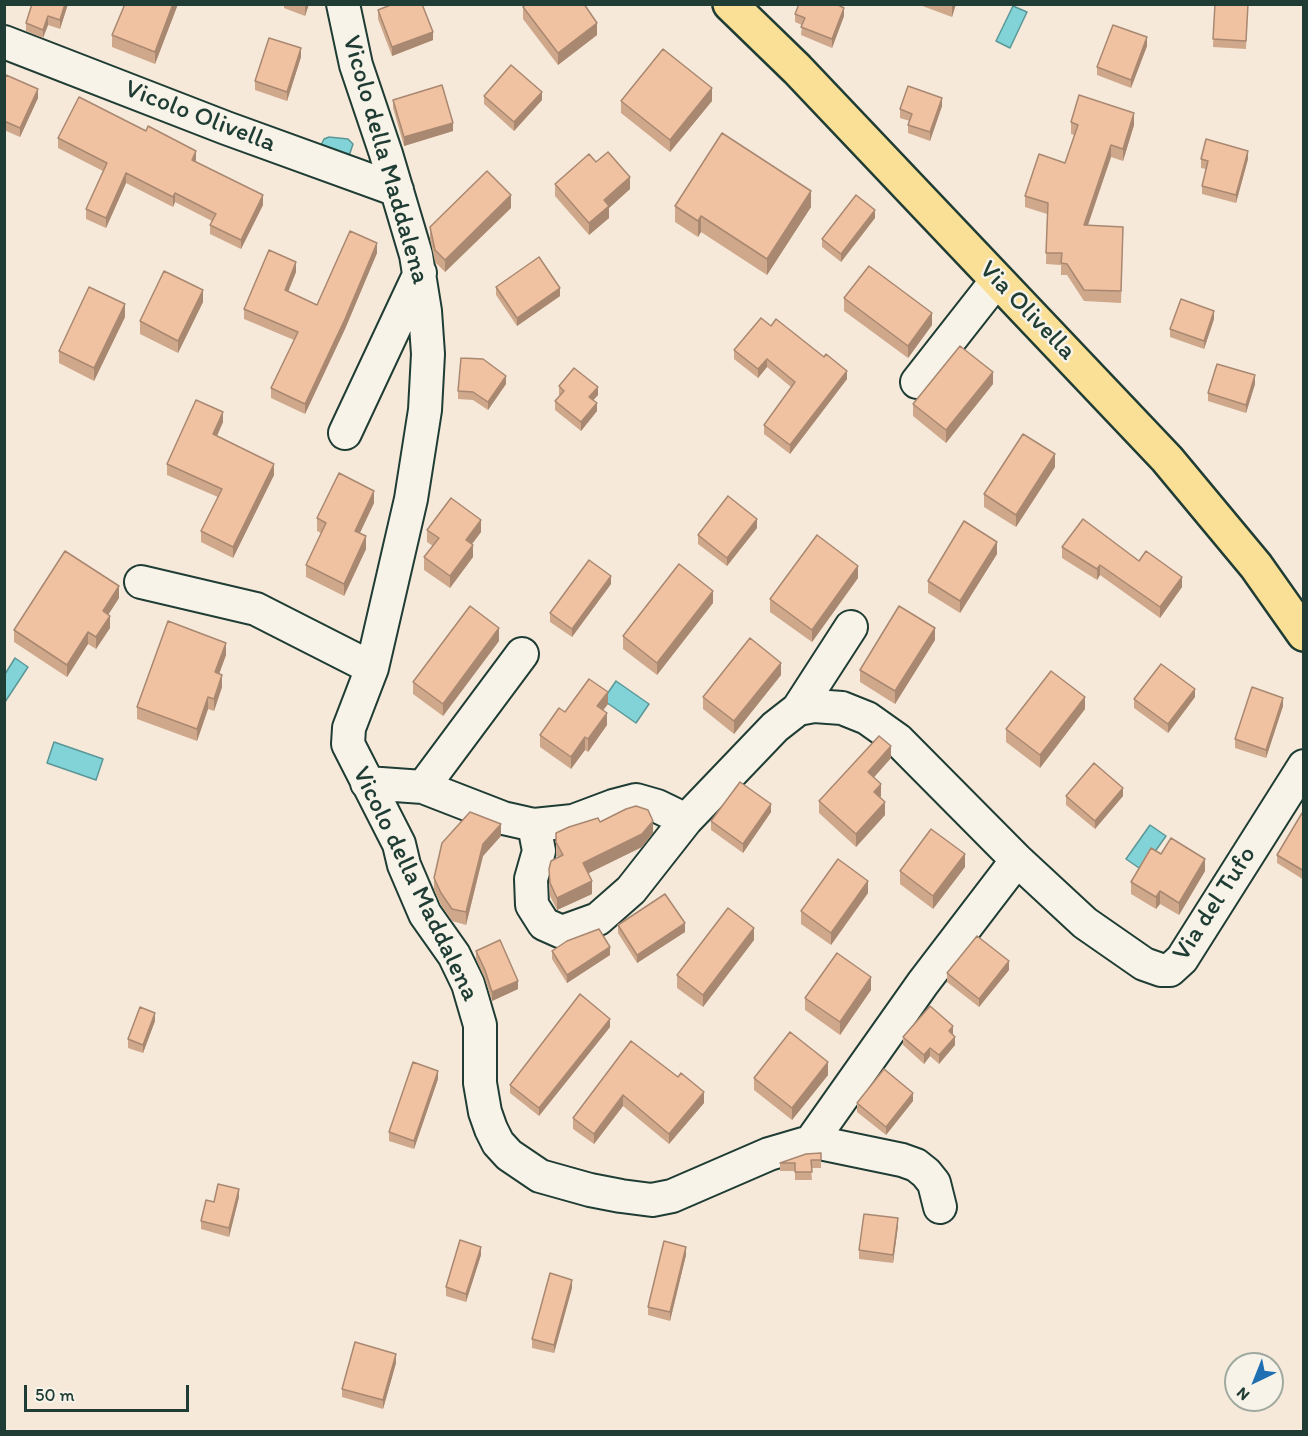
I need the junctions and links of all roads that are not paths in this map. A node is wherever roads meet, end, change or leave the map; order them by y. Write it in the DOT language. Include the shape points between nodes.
graph roads {
  1 [pos="343,4"];
  2 [pos="730,4"];
  3 [pos="4,42"];
  4 [pos="397,190"];
  5 [pos="420,273"];
  6 [pos="997,280"];
  7 [pos="917,382"];
  8 [pos="345,433"];
  9 [pos="141,582"];
  10 [pos="850,627"];
  11 [pos="1304,634"];
  12 [pos="522,654"];
  13 [pos="372,668"];
  14 [pos="798,710"];
  15 [pos="1304,766"];
  16 [pos="368,783"];
  17 [pos="423,787"];
  18 [pos="686,820"];
  19 [pos="534,825"];
  20 [pos="1017,860"];
  21 [pos="810,1143"];
  22 [pos="940,1207"];
  1 -- 4 [label="street, Vicolo della Maddalena" via="356,65"];
  2 -- 6 [label="main road, Via Olivella"];
  3 -- 4 [label="street, Vicolo Olivella"];
  4 -- 5 [label="street, Vicolo della Maddalena"];
  5 -- 8 [label="street"];
  5 -- 13 [label="street, Vicolo della Maddalena" via="428,333 425,410 411,499"];
  6 -- 7 [label="street"];
  6 -- 11 [label="main road, Via Olivella" via="1202,499 1264,576"];
  9 -- 13 [label="street" via="256,609"];
  10 -- 14 [label="street"];
  12 -- 17 [label="street"];
  13 -- 16 [label="street, Vicolo della Maddalena" via="349,728 348,744"];
  14 -- 18 [label="street" via="775,727"];
  14 -- 20 [label="street, Via del Tufo" via="814,706 842,708 882,727"];
  15 -- 20 [label="street, Via del Tufo" via="1182,959 1170,970 1144,964 1095,932"];
  16 -- 17 [label="street"];
  16 -- 21 [label="street, Vicolo della Maddalena" via="399,844 426,914 468,984 480,1025 480,1083 485,1112 498,1143 509,1155 545,1178 652,1200 683,1192 769,1154"];
  17 -- 19 [label="street" via="503,818"];
  18 -- 19 [label="street" via="636,800 573,821"];
  18 -- 19 [label="street" via="630,890 597,919 562,932 544,924 532,905 531,879 539,851"];
  20 -- 21 [label="street" via="916,993"];
  21 -- 22 [label="street, Vicolo della Maddalena" via="915,1165 934,1184"];
}
